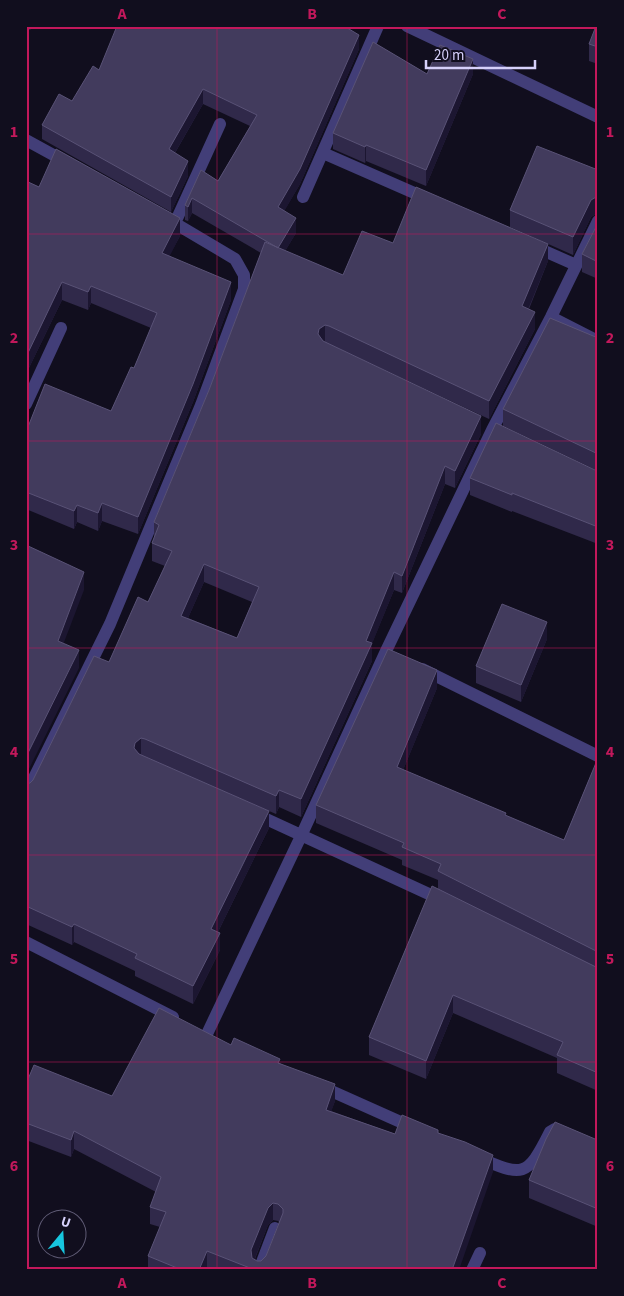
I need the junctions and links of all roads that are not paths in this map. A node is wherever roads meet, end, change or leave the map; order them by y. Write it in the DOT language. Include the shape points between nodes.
graph roads {
  1 [pos="378,26"];
  2 [pos="407,26"];
  3 [pos="598,117"];
  4 [pos="220,124"];
  5 [pos="26,140"];
  6 [pos="323,153"];
  7 [pos="76,168"];
  8 [pos="303,197"];
  9 [pos="440,205"];
  10 [pos="158,214"];
  11 [pos="598,221"];
  12 [pos="175,224"];
  13 [pos="522,241"];
  14 [pos="576,265"];
  15 [pos="551,316"];
  16 [pos="61,328"];
  17 [pos="598,341"];
  18 [pos="26,404"];
  19 [pos="412,664"];
  20 [pos="598,756"];
  21 [pos="26,794"];
  22 [pos="240,807"];
  23 [pos="302,834"];
  24 [pos="458,908"];
  25 [pos="26,942"];
  26 [pos="181,1021"];
  27 [pos="207,1034"];
  28 [pos="313,1082"];
  29 [pos="429,1135"];
  30 [pos="572,1138"];
  31 [pos="465,1151"];
  32 [pos="275,1228"];
  33 [pos="480,1253"];
  34 [pos="258,1270"];
  35 [pos="472,1270"];
  1 -- 6 [label="street"];
  2 -- 3 [label="street"];
  4 -- 12 [label="street"];
  5 -- 7 [label="street"];
  6 -- 8 [label="street"];
  6 -- 9 [label="street"];
  10 -- 12 [label="street"];
  11 -- 14 [label="street"];
  12 -- 21 [label="street" via="235,260 244,275 244,289 201,405 110,624"];
  13 -- 14 [label="street"];
  14 -- 15 [label="street"];
  15 -- 17 [label="street"];
  15 -- 23 [label="street" via="492,430 390,654"];
  16 -- 18 [label="street"];
  19 -- 20 [label="street"];
  22 -- 23 [label="street"];
  23 -- 24 [label="street"];
  23 -- 27 [label="street"];
  25 -- 26 [label="street"];
  28 -- 29 [label="street"];
  30 -- 31 [label="street" via="556,1129 550,1132 535,1158 519,1170 501,1167"];
  32 -- 34 [label="street"];
  33 -- 35 [label="street"];
}
